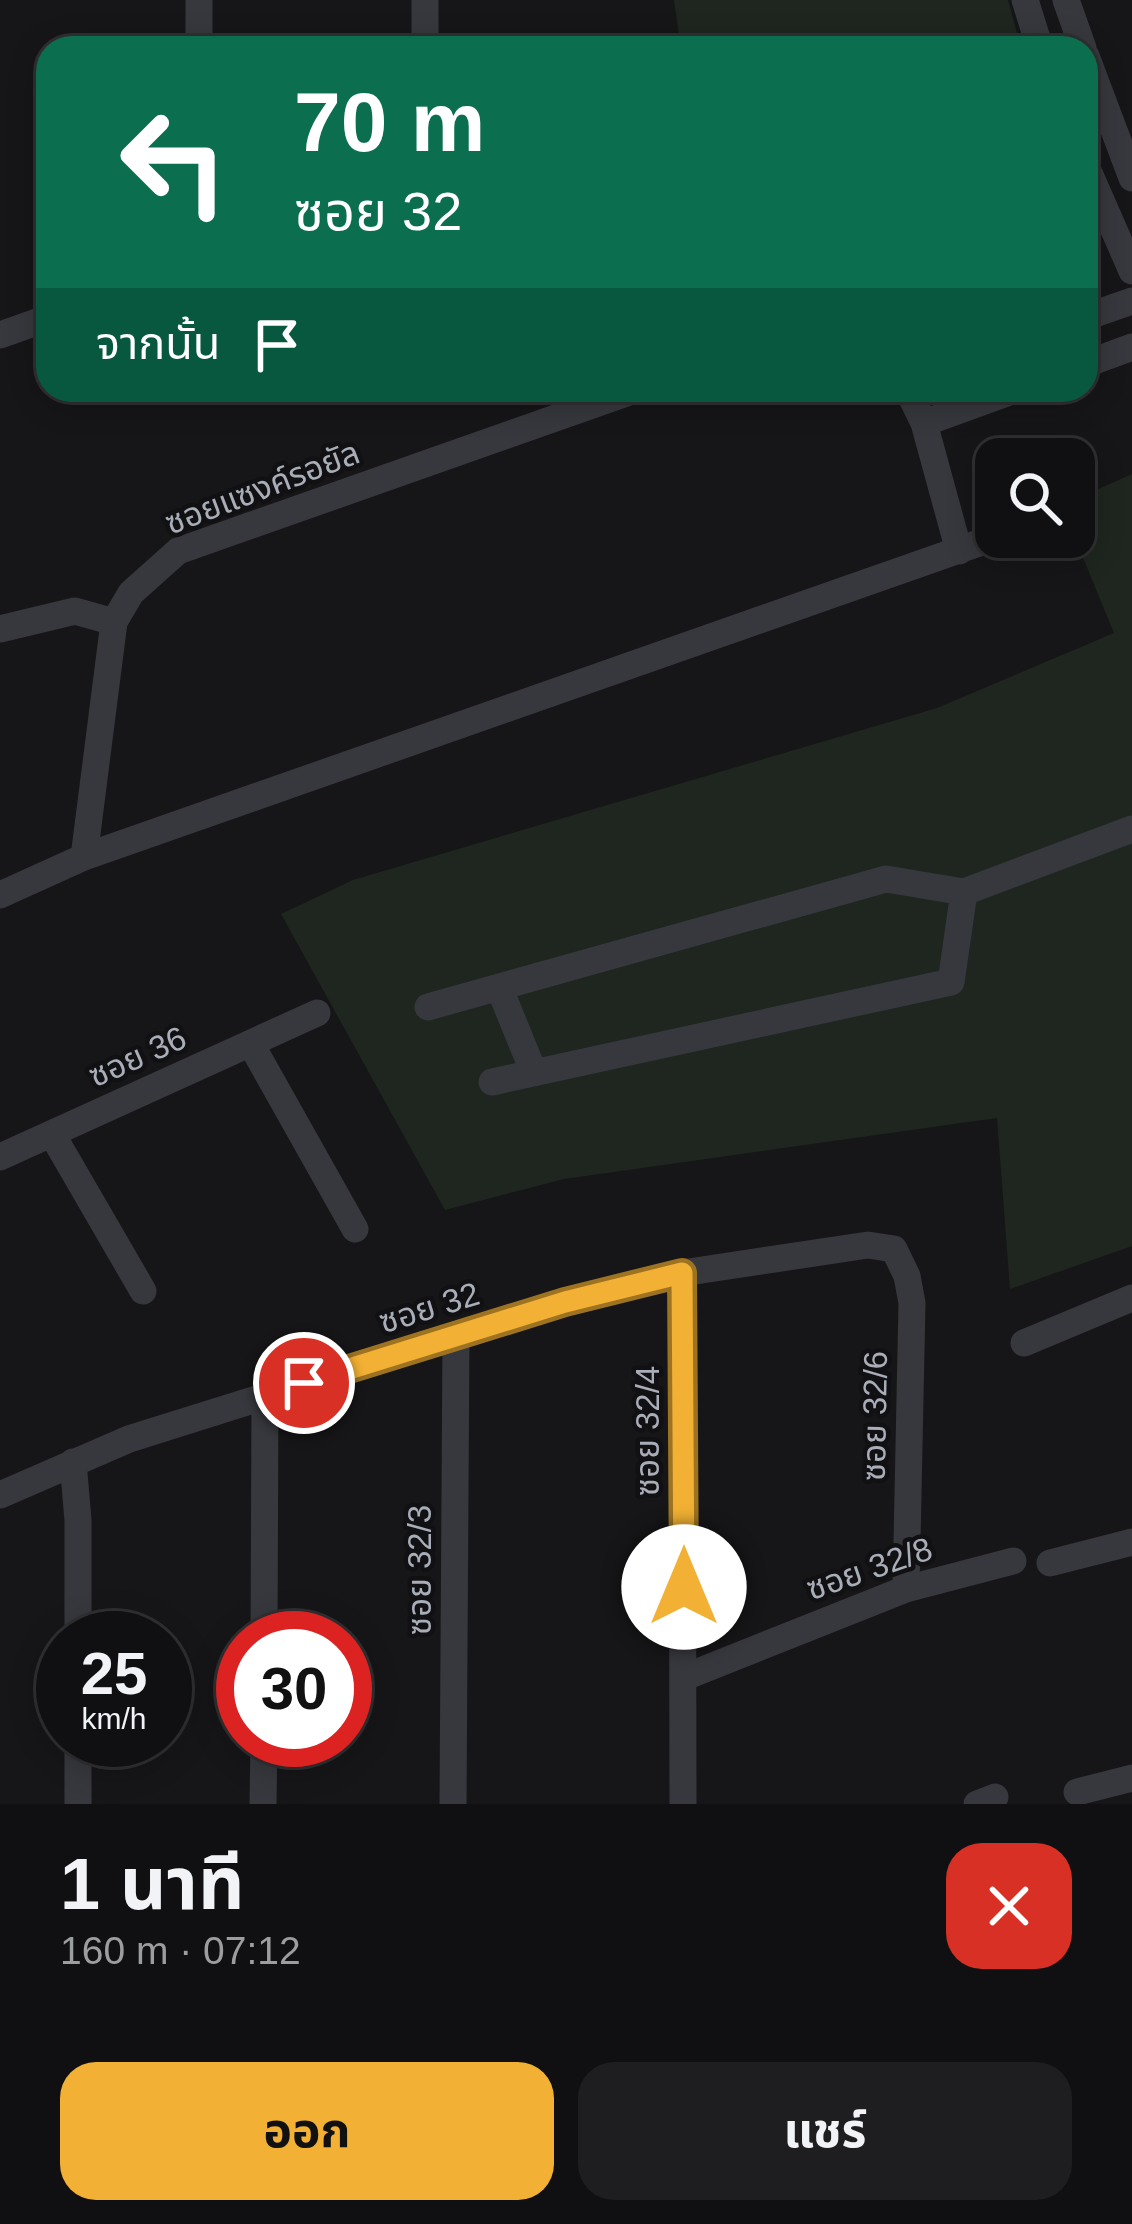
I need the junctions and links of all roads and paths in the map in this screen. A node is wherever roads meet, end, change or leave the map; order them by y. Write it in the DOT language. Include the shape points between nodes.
graph roads {
  1 [pos="199,0"];
  2 [pos="425,0"];
  3 [pos="1025,0"];
  4 [pos="1066,0"];
  5 [pos="200,36"];
  6 [pos="424,36"];
  7 [pos="1036,36"];
  8 [pos="1078,36"];
  9 [pos="1098,89"];
  10 [pos="1132,178"];
  11 [pos="1098,193"];
  12 [pos="1132,271"];
  13 [pos="1132,301"];
  14 [pos="1098,313"];
  15 [pos="36,322"];
  16 [pos="0,335"];
  17 [pos="1132,347"];
  18 [pos="1098,360"];
  19 [pos="601,402"];
  20 [pos="914,402"];
  21 [pos="983,402"];
  22 [pos="924,424"];
  23 [pos="975,545"];
  24 [pos="958,551"];
  25 [pos="113,622"];
  26 [pos="0,629"];
  27 [pos="1132,829"];
  28 [pos="84,857"];
  29 [pos="964,892"];
  30 [pos="0,896"];
  31 [pos="499,987"];
  32 [pos="428,1006"];
  33 [pos="317,1013"];
  34 [pos="251,1044"];
  35 [pos="534,1073"];
  36 [pos="492,1082"];
  37 [pos="52,1133"];
  38 [pos="0,1157"];
  39 [pos="355,1229"];
  40 [pos="894,1249"];
  41 [pos="682,1273"];
  42 [pos="143,1291"];
  43 [pos="1132,1298"];
  44 [pos="456,1337"];
  45 [pos="1024,1343"];
  46 [pos="266,1395"];
  47 [pos="73,1462"];
  48 [pos="0,1495"];
  49 [pos="1132,1542"];
  50 [pos="1012,1561"];
  51 [pos="1050,1563"];
  52 [pos="906,1589"];
  53 [pos="78,1611"];
  54 [pos="264,1611"];
  55 [pos="685,1677"];
  56 [pos="78,1767"];
  57 [pos="264,1767"];
  58 [pos="1132,1778"];
  59 [pos="1077,1792"];
  60 [pos="78,1804"];
  61 [pos="263,1804"];
  62 [pos="453,1804"];
  63 [pos="683,1804"];
  1 -- 5 [label="street"];
  2 -- 6 [label="street"];
  3 -- 7 [label="street"];
  4 -- 8 [label="street"];
  9 -- 10 [label="street"];
  11 -- 12 [label="street"];
  13 -- 14 [label="street"];
  15 -- 16 [label="street"];
  17 -- 18 [label="street"];
  19 -- 25 [label="street, ซอยแซงค์รอยัล" via="178,551 131,593"];
  20 -- 22 [label="street"];
  21 -- 22 [label="street"];
  22 -- 24 [label="street"];
  23 -- 24 [label="street"];
  24 -- 28 [label="street"];
  25 -- 26 [label="street" via="75,611"];
  25 -- 28 [label="street"];
  27 -- 29 [label="street"];
  28 -- 30 [label="street"];
  29 -- 31 [label="street" via="886,878"];
  29 -- 35 [label="street" via="951,982"];
  31 -- 32 [label="street"];
  31 -- 35 [label="street"];
  33 -- 34 [label="street, ซอย 36"];
  34 -- 37 [label="street, ซอย 36"];
  34 -- 39 [label="street"];
  35 -- 36 [label="street"];
  37 -- 38 [label="street, ซอย 36"];
  37 -- 42 [label="street"];
  40 -- 41 [label="street, ซอย 32" via="868,1245"];
  40 -- 52 [label="street, ซอย 32/6" via="913,1303"];
  41 -- 44 [label="street, ซอย 32"];
  41 -- 55 [label="street, ซอย 32/4"];
  43 -- 45 [label="street"];
  44 -- 46 [label="street, ซอย 32"];
  44 -- 62 [label="street, ซอย 32/3"];
  46 -- 47 [label="street, ซอย 32"];
  46 -- 54 [label="street"];
  47 -- 48 [label="street, ซอย 32"];
  47 -- 53 [label="street"];
  49 -- 51 [label="street"];
  50 -- 52 [label="street, ซอย 32/8"];
  52 -- 55 [label="street, ซอย 32/8"];
  55 -- 63 [label="street, ซอย 32/4"];
  56 -- 60 [label="street"];
  57 -- 61 [label="street"];
  58 -- 59 [label="street"];
}
